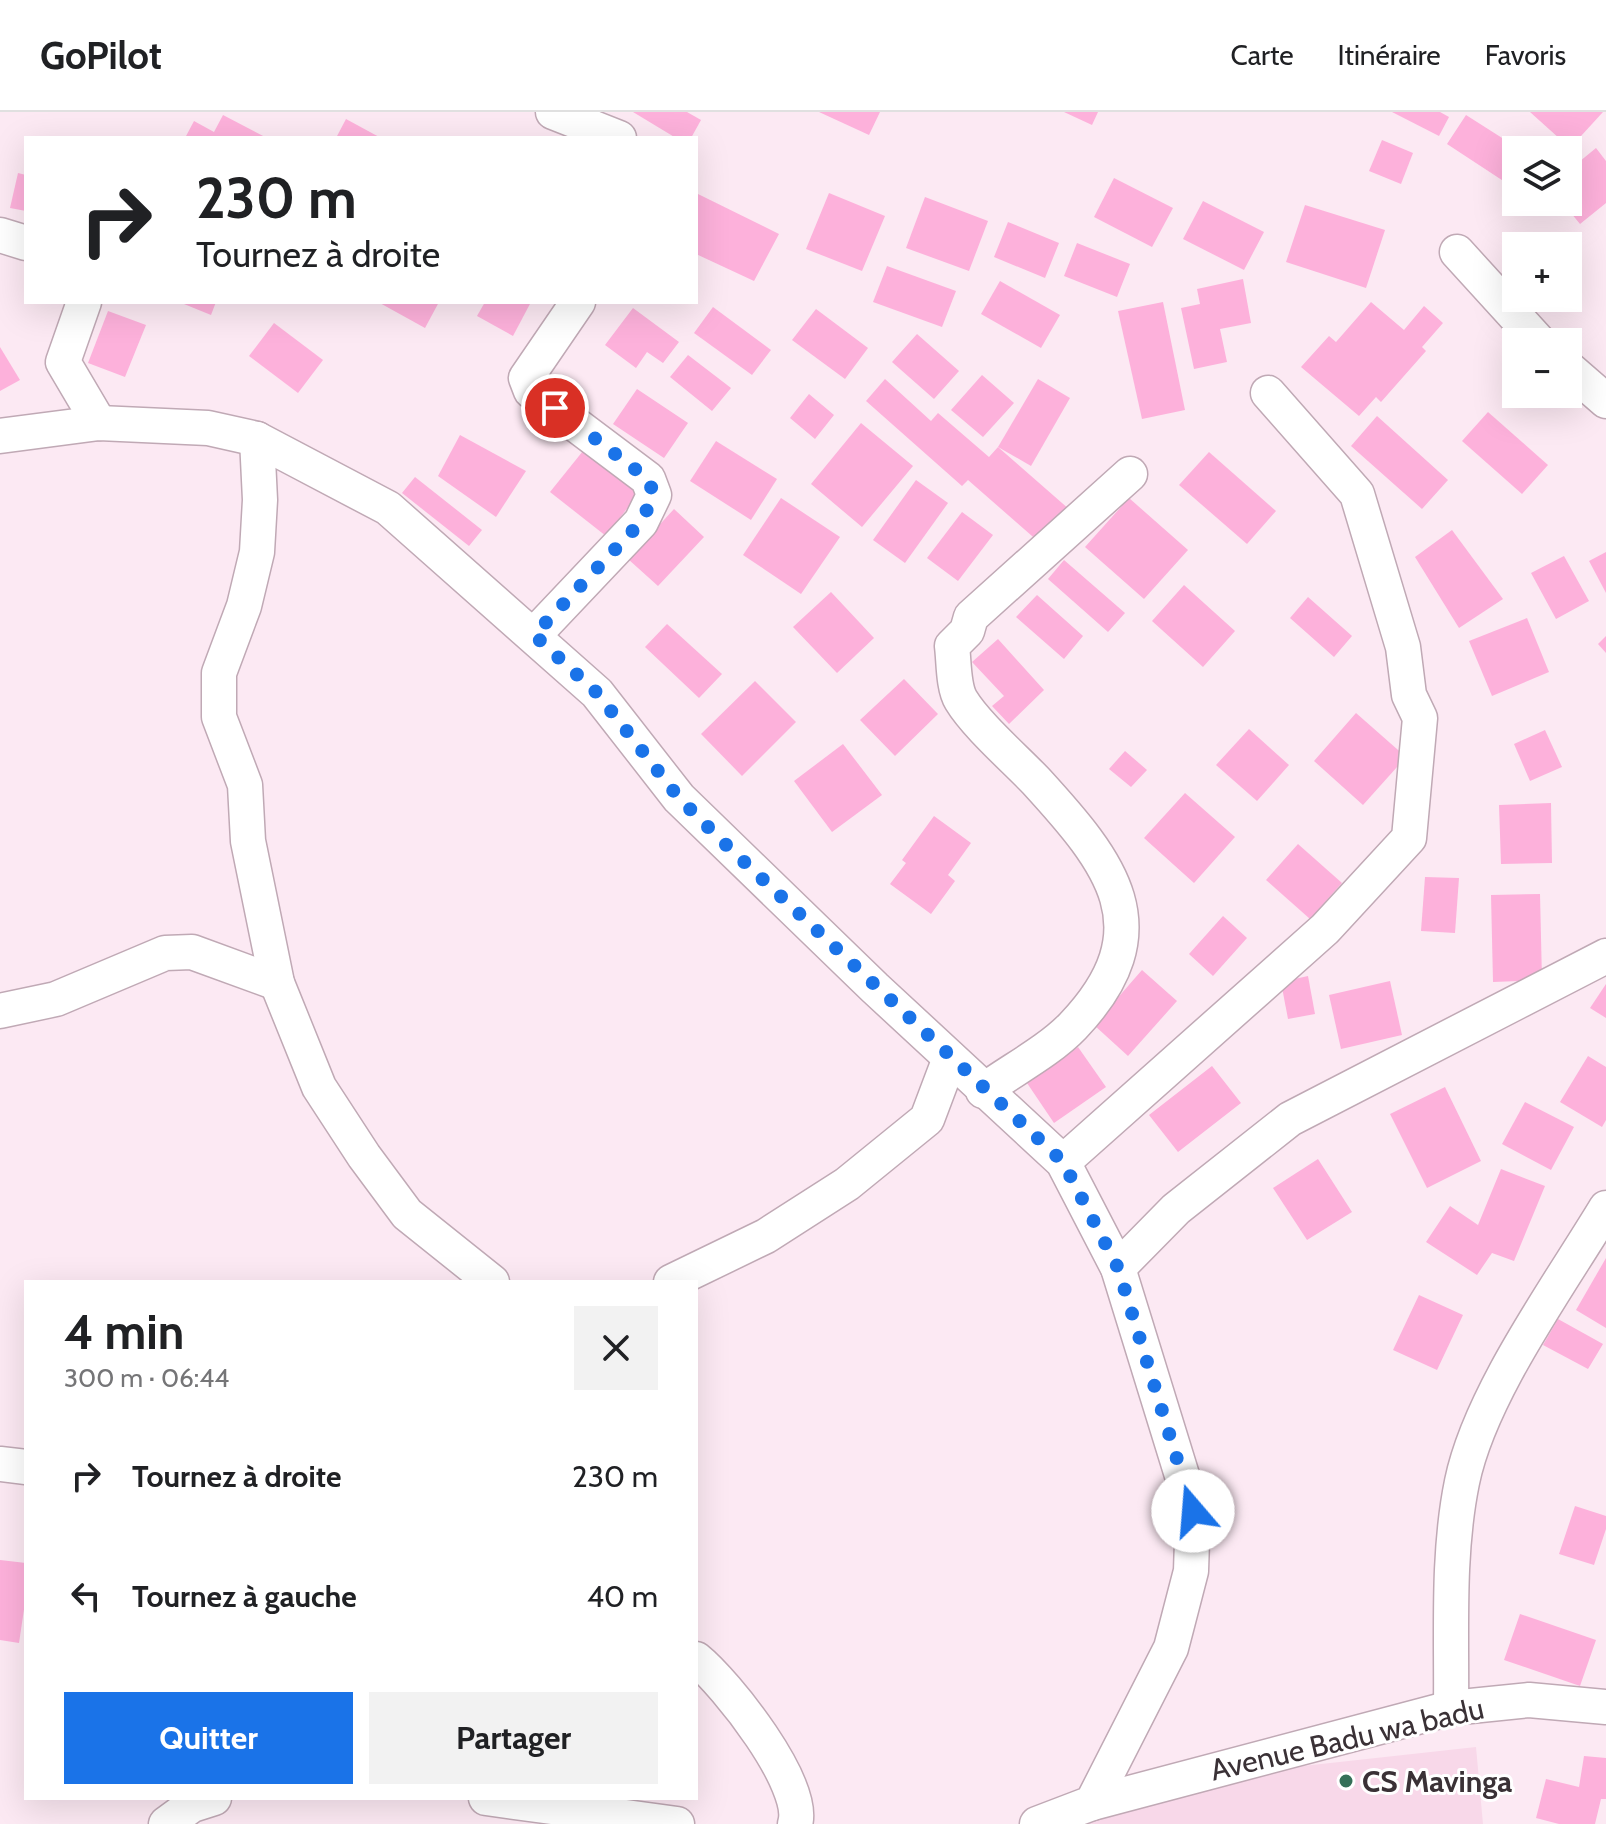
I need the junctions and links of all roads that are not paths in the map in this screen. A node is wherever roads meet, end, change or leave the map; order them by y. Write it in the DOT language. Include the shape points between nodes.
graph roads {
  1 [pos="553,112"];
  2 [pos="614,136"];
  3 [pos="0,235"];
  4 [pos="24,242"];
  5 [pos="1457,252"];
  6 [pos="83,304"];
  7 [pos="577,304"];
  8 [pos="1526,328"];
  9 [pos="1582,380"];
  10 [pos="1268,393"];
  11 [pos="1606,401"];
  12 [pos="99,423"];
  13 [pos="0,436"];
  14 [pos="257,439"];
  15 [pos="1130,474"];
  16 [pos="534,635"];
  17 [pos="1606,956"];
  18 [pos="277,983"];
  19 [pos="0,1011"];
  20 [pos="950,1058"];
  21 [pos="983,1091"];
  22 [pos="1063,1162"];
  23 [pos="1606,1208"];
  24 [pos="1118,1268"];
  25 [pos="490,1280"];
  26 [pos="675,1280"];
  27 [pos="0,1464"];
  28 [pos="24,1467"];
  29 [pos="698,1661"];
  30 [pos="1606,1707"];
  31 [pos="1451,1708"];
  32 [pos="208,1800"];
  33 [pos="501,1800"];
  34 [pos="1092,1803"];
  35 [pos="166,1824"];
  36 [pos="677,1824"];
  37 [pos="795,1824"];
  38 [pos="1037,1824"];
  1 -- 2 [label="street"];
  3 -- 4 [label="street"];
  5 -- 8 [label="street"];
  6 -- 12 [label="street" via="63,362"];
  7 -- 16 [label="street" via="526,378 531,391 648,479 654,495 641,522"];
  9 -- 11 [label="street"];
  10 -- 22 [label="street" via="1357,494 1403,647 1409,695 1420,718 1409,838 1325,929"];
  12 -- 13 [label="street"];
  12 -- 14 [label="street" via="208,428"];
  14 -- 16 [label="street" via="388,508"];
  14 -- 18 [label="street" via="257,552 219,673 219,717 245,785 248,841"];
  15 -- 21 [label="street" via="971,617 967,631 952,646 959,699 1088,838 1116,897 1123,931 1119,959 1071,1028"];
  16 -- 20 [label="street" via="597,693 679,798"];
  17 -- 24 [label="street" via="1290,1119 1176,1209"];
  18 -- 19 [label="street" via="192,952 165,953 56,999"];
  18 -- 25 [label="street" via="319,1087 364,1156 407,1214"];
  20 -- 21 [label="street"];
  20 -- 26 [label="street" via="927,1119 847,1184 766,1236"];
  21 -- 22 [label="street"];
  22 -- 24 [label="street"];
  23 -- 31 [label="street" via="1482,1419 1462,1482 1454,1558"];
  24 -- 34 [label="street" via="1193,1511 1191,1571 1171,1648"];
  27 -- 28 [label="street"];
  29 -- 37 [label="street" via="785,1772 798,1815"];
  30 -- 31 [label="street, Avenue Badu wa badu" via="1529,1700"];
  31 -- 34 [label="street, Avenue Badu wa badu"];
  32 -- 35 [label="street"];
  33 -- 36 [label="street"];
  34 -- 38 [label="street, Avenue Badu wa badu"];
}
